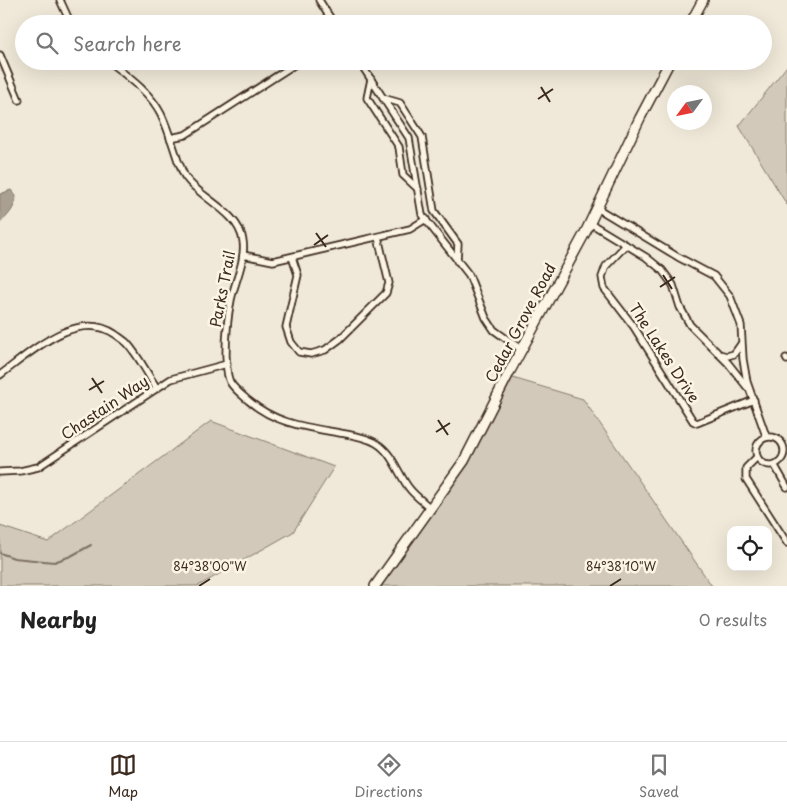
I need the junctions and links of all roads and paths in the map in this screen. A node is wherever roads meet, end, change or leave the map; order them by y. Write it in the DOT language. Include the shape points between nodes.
graph roads {
  1 [pos="60,0"];
  2 [pos="319,0"];
  3 [pos="702,1"];
  4 [pos="67,15"];
  5 [pos="328,15"];
  6 [pos="695,15"];
  7 [pos="0,55"];
  8 [pos="119,70"];
  9 [pos="286,70"];
  10 [pos="365,70"];
  11 [pos="665,70"];
  12 [pos="371,80"];
  13 [pos="383,98"];
  14 [pos="19,100"];
  15 [pos="170,138"];
  16 [pos="418,189"];
  17 [pos="597,208"];
  18 [pos="426,219"];
  19 [pos="590,224"];
  20 [pos="378,237"];
  21 [pos="626,245"];
  22 [pos="243,255"];
  23 [pos="292,257"];
  24 [pos="457,262"];
  25 [pos="742,342"];
  26 [pos="522,350"];
  27 [pos="717,353"];
  28 [pos="227,364"];
  29 [pos="0,374"];
  30 [pos="157,388"];
  31 [pos="751,392"];
  32 [pos="754,400"];
  33 [pos="766,436"];
  34 [pos="784,442"];
  35 [pos="758,457"];
  36 [pos="775,466"];
  37 [pos="0,472"];
  38 [pos="787,487"];
  39 [pos="431,509"];
  40 [pos="787,543"];
  41 [pos="375,586"];
  1 -- 4 [label="street"];
  2 -- 5 [label="street"];
  3 -- 6 [label="main road"];
  7 -- 14 [label="street"];
  8 -- 15 [label="street, Parks Trail" via="146,94 161,114"];
  9 -- 15 [label="street" via="185,135"];
  10 -- 12 [label="street"];
  11 -- 17 [label="main road, Cedar Grove Road"];
  12 -- 13 [label="street"];
  12 -- 16 [label="street" via="367,98 399,147 403,175"];
  13 -- 16 [label="street" via="408,138"];
  13 -- 24 [label="street" via="400,103 422,137 434,211 458,244"];
  15 -- 22 [label="street, Parks Trail" via="184,176 239,228 244,240"];
  16 -- 18 [label="street" via="422,214"];
  17 -- 19 [label="main road, Cedar Grove Road"];
  17 -- 25 [label="street" via="714,276 730,296 741,325"];
  18 -- 20 [label="street" via="410,229"];
  18 -- 24 [label="street"];
  19 -- 21 [label="street"];
  19 -- 26 [label="main road, Cedar Grove Road"];
  20 -- 23 [label="street"];
  20 -- 23 [label="street" via="389,282 386,293 340,339 325,350 311,354 299,352 286,327 298,275"];
  21 -- 27 [label="street" via="662,270 673,285 690,325"];
  21 -- 32 [label="street, The Lakes Drive" via="606,266 602,277 604,288 634,327 693,420 697,423"];
  22 -- 23 [label="street" via="273,261"];
  22 -- 28 [label="street, Parks Trail" via="226,327"];
  24 -- 26 [label="street" via="469,275 494,330"];
  25 -- 27 [label="street" via="734,354"];
  25 -- 31 [label="street" via="742,359"];
  26 -- 39 [label="main road, Cedar Grove Road" via="464,462"];
  27 -- 31 [label="street"];
  28 -- 30 [label="street, Chastain Way" via="171,379"];
  28 -- 39 [label="street, Parks Trail" via="230,383 254,406 272,416 290,424 357,436 376,443 389,454 411,491"];
  29 -- 30 [label="street" via="57,335 90,326 110,331 127,342"];
  30 -- 37 [label="street, Chastain Way" via="38,467"];
  31 -- 32 [label="street"];
  32 -- 33 [label="street"];
  33 -- 34 [label="street"];
  33 -- 35 [label="street" via="757,445"];
  34 -- 36 [label="street" via="784,456"];
  35 -- 36 [label="street" via="762,463"];
  35 -- 40 [label="street" via="746,468 746,479"];
  36 -- 38 [label="street"];
  39 -- 41 [label="main road, Cedar Grove Road"];
}
